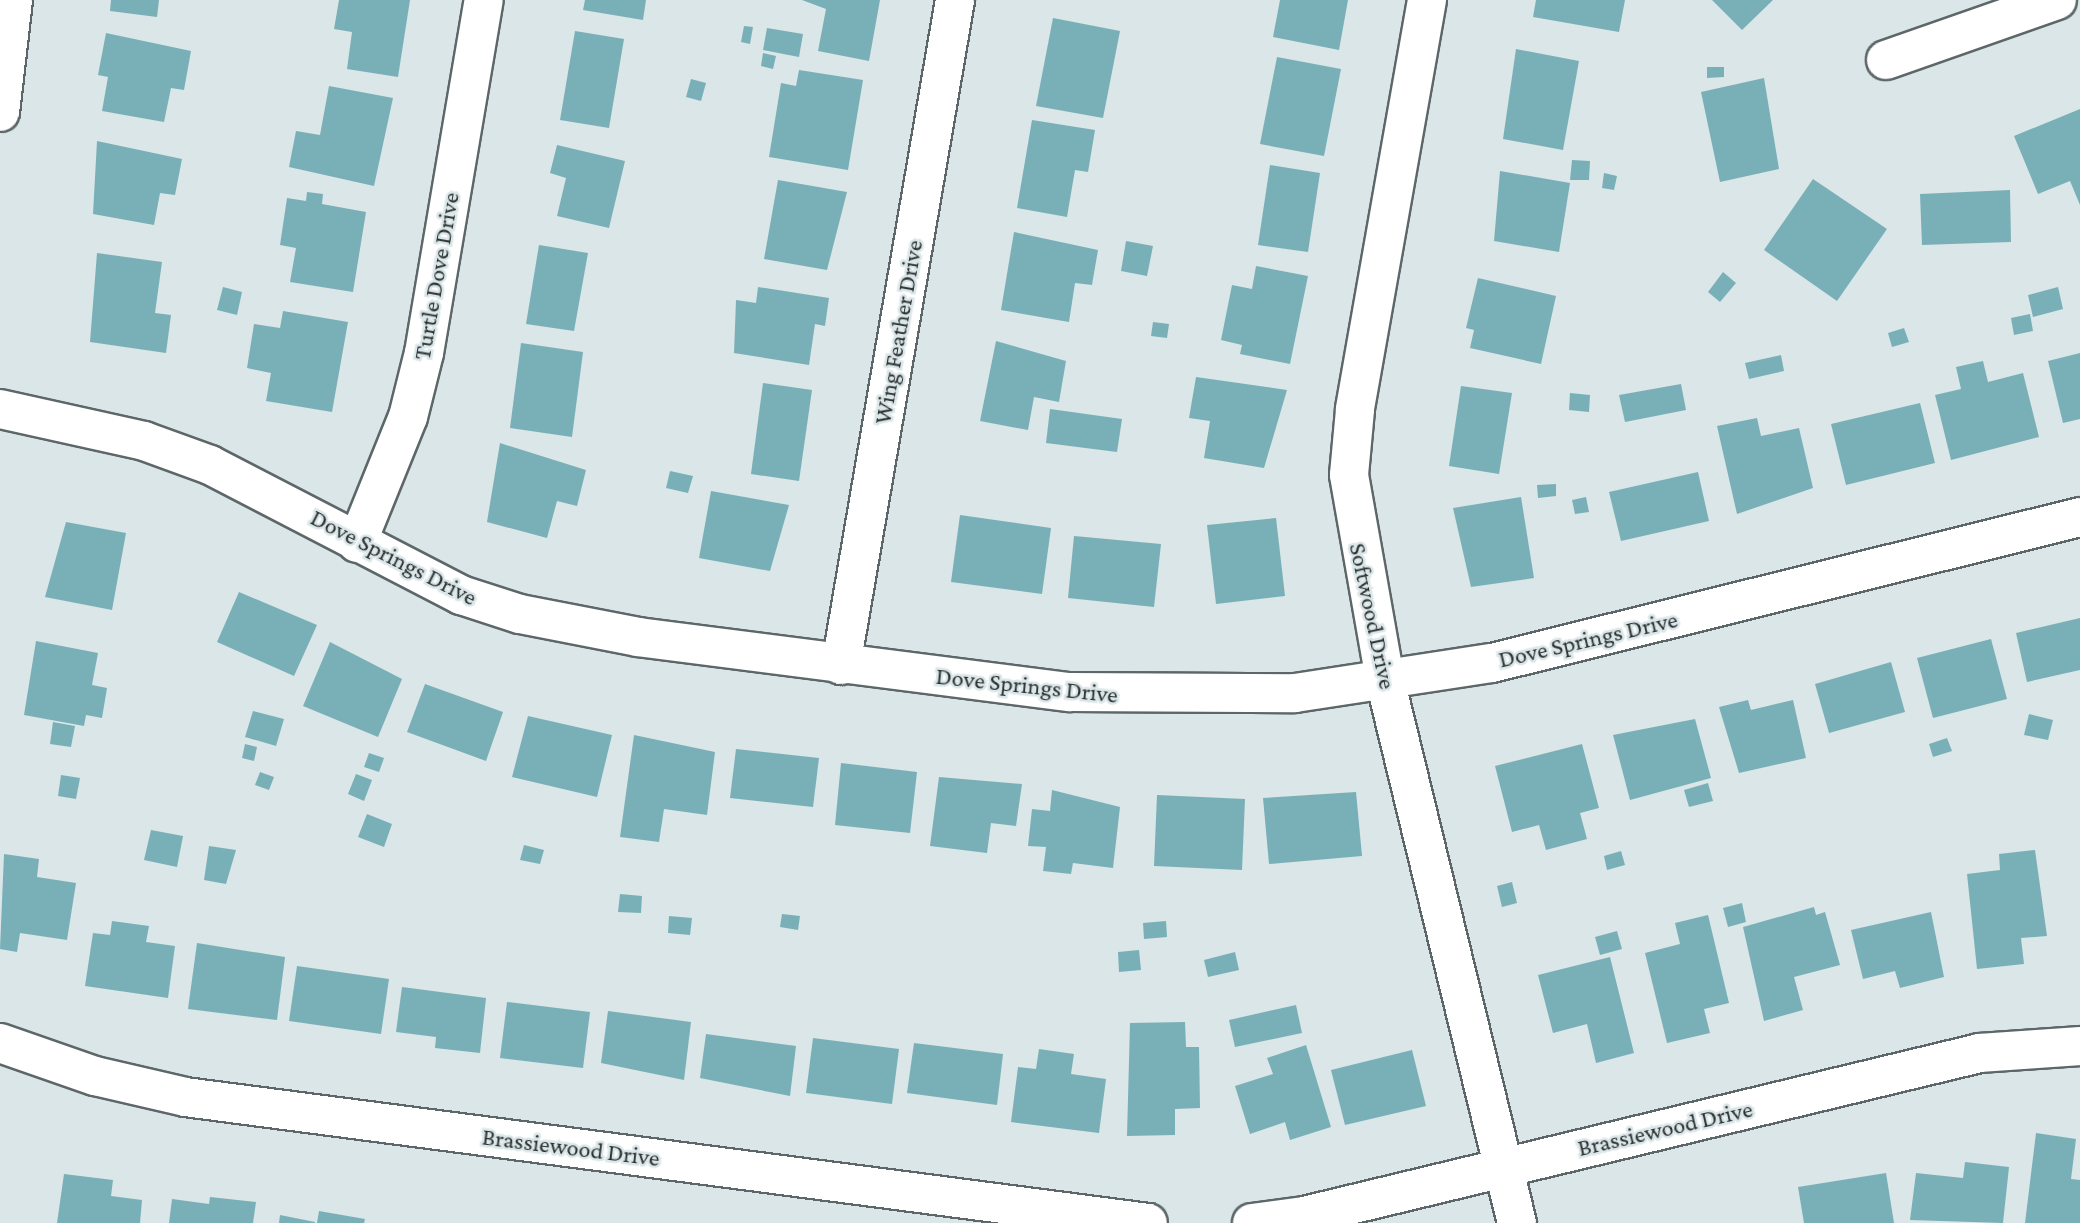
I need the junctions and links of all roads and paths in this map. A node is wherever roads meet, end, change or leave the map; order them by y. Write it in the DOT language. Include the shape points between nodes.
graph roads {
  1 [pos="13,0"];
  2 [pos="484,0"];
  3 [pos="955,0"];
  4 [pos="1427,0"];
  5 [pos="2057,0"];
  6 [pos="1886,60"];
  7 [pos="0,112"];
  8 [pos="0,409"];
  9 [pos="2080,517"];
  10 [pos="357,542"];
  11 [pos="841,665"];
  12 [pos="1385,680"];
  13 [pos="0,1043"];
  14 [pos="2080,1046"];
  15 [pos="1506,1166"];
  16 [pos="1148,1223"];
  17 [pos="1252,1223"];
  18 [pos="1517,1223"];
  1 -- 7 [label="street"];
  2 -- 10 [label="street, Turtle Dove Drive" via="424,353 408,416"];
  3 -- 11 [label="street, Wing Feather Drive"];
  4 -- 12 [label="street, Softwood Drive" via="1355,410 1349,475"];
  5 -- 6 [label="street"];
  8 -- 10 [label="street, Dove Springs Drive" via="144,441 211,465"];
  9 -- 12 [label="street, Dove Springs Drive" via="1492,663"];
  10 -- 11 [label="street, Dove Springs Drive" via="461,595 520,614"];
  11 -- 12 [label="street, Dove Springs Drive" via="1144,695 1296,693"];
  12 -- 15 [label="street, Softwood Drive"];
  13 -- 16 [label="street, Brassiewood Drive" via="95,1076 185,1097"];
  14 -- 15 [label="street, Brassiewood Drive" via="1980,1053"];
  15 -- 17 [label="street, Brassiewood Drive"];
  15 -- 18 [label="street, Softwood Drive"];
}
